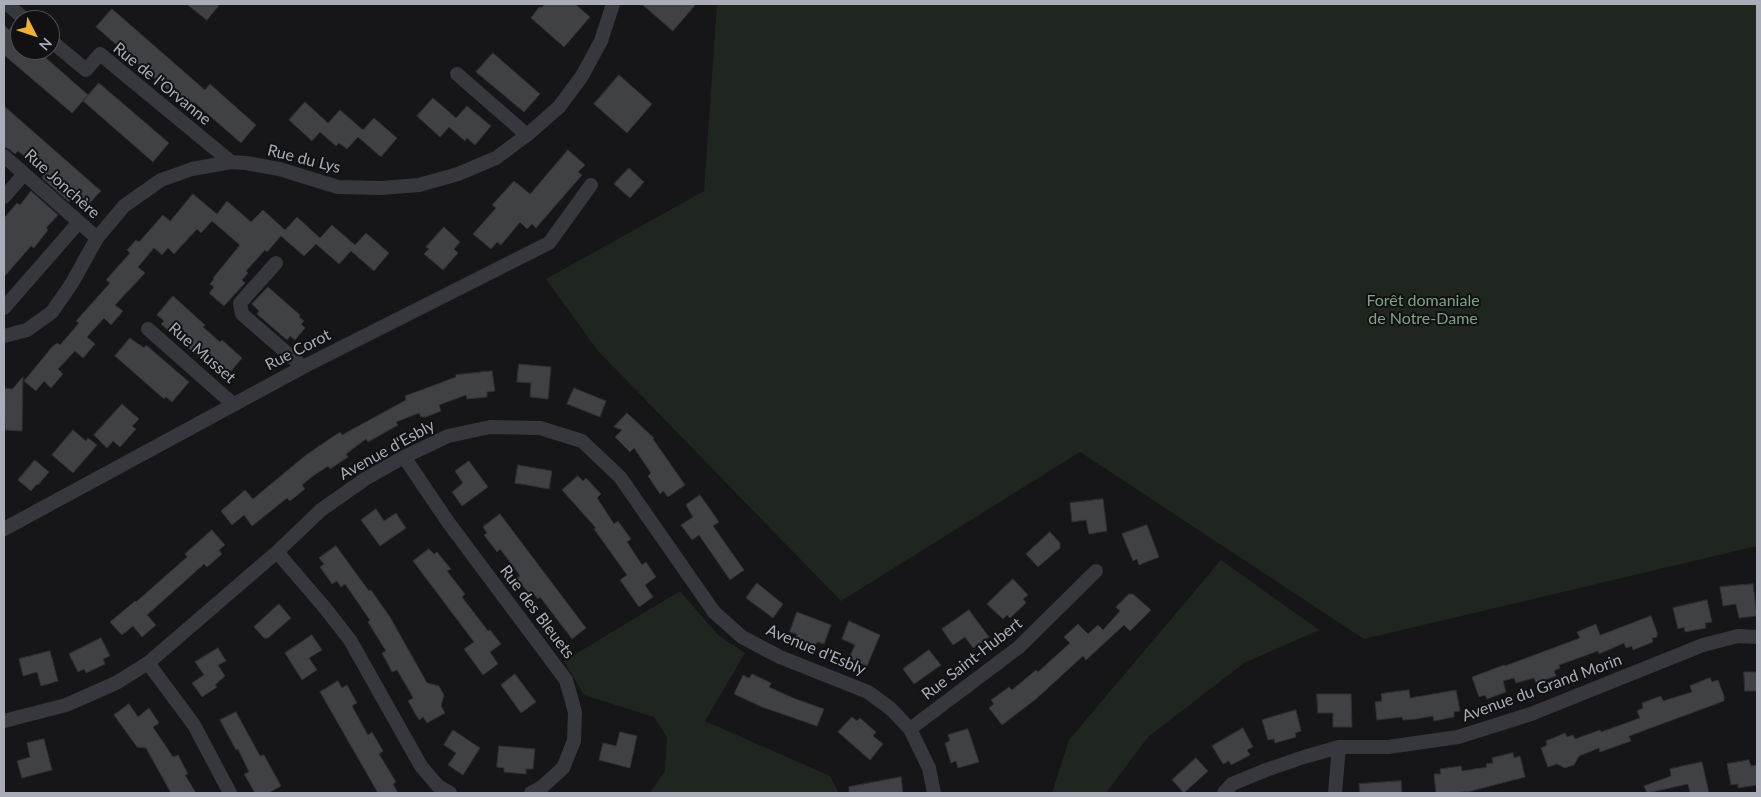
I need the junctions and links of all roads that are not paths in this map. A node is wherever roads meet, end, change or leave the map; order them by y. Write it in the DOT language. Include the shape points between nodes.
graph roads {
  1 [pos="613,4"];
  2 [pos="60,48"];
  3 [pos="457,74"];
  4 [pos="527,135"];
  5 [pos="4,156"];
  6 [pos="231,162"];
  7 [pos="24,174"];
  8 [pos="591,185"];
  9 [pos="4,197"];
  10 [pos="79,222"];
  11 [pos="97,238"];
  12 [pos="276,263"];
  13 [pos="4,308"];
  14 [pos="148,329"];
  15 [pos="4,336"];
  16 [pos="303,367"];
  17 [pos="233,404"];
  18 [pos="404,457"];
  19 [pos="4,529"];
  20 [pos="277,552"];
  21 [pos="1096,571"];
  22 [pos="1757,637"];
  23 [pos="148,662"];
  24 [pos="4,721"];
  25 [pos="910,729"];
  26 [pos="1339,747"];
  27 [pos="230,793"];
  28 [pos="450,793"];
  29 [pos="531,793"];
  30 [pos="934,793"];
  31 [pos="1224,793"];
  32 [pos="1335,793"];
  1 -- 4 [label="street, Rue du Lys" via="601,40 582,76 559,107"];
  2 -- 6 [label="street, Rue de l'Orvanne" via="86,70 100,54"];
  3 -- 4 [label="street"];
  4 -- 6 [label="street, Rue du Lys" via="496,158 458,174 419,185 338,187 279,169"];
  5 -- 7 [label="street, Rue Jonchère"];
  6 -- 11 [label="street, Rue du Lys" via="192,169 161,180 124,206"];
  7 -- 9 [label="street"];
  7 -- 10 [label="street, Rue Jonchère"];
  8 -- 16 [label="street, Rue Corot" via="549,243"];
  10 -- 11 [label="street, Rue Jonchère"];
  10 -- 13 [label="street"];
  11 -- 15 [label="street, Rue du Lys" via="52,312 27,330"];
  12 -- 16 [label="street" via="240,303 242,314"];
  14 -- 17 [label="street, Rue Musset"];
  16 -- 17 [label="street, Rue Corot"];
  17 -- 19 [label="street, Rue Corot"];
  18 -- 20 [label="street, Avenue d'Esbly" via="321,510"];
  18 -- 25 [label="street, Avenue d'Esbly" via="448,436 490,427 540,428 582,441 620,477 714,612 742,637 780,657 868,692 892,709"];
  18 -- 29 [label="street, Rue des Bleuets" via="448,522 566,680 575,712 574,741 563,768"];
  20 -- 23 [label="street, Avenue d'Esbly"];
  20 -- 28 [label="street" via="350,640 421,766 438,786"];
  21 -- 25 [label="street, Rue Saint-Hubert" via="1019,647"];
  22 -- 26 [label="street, Avenue du Grand Morin" via="1738,636 1703,645 1531,714 1458,737 1388,747"];
  23 -- 24 [label="street, Avenue d'Esbly" via="116,683 66,705"];
  23 -- 27 [label="street" via="194,725"];
  25 -- 30 [label="street, Avenue d'Esbly" via="929,768"];
  26 -- 31 [label="street, Avenue du Grand Morin" via="1266,770 1232,784"];
  26 -- 32 [label="street"];
}
